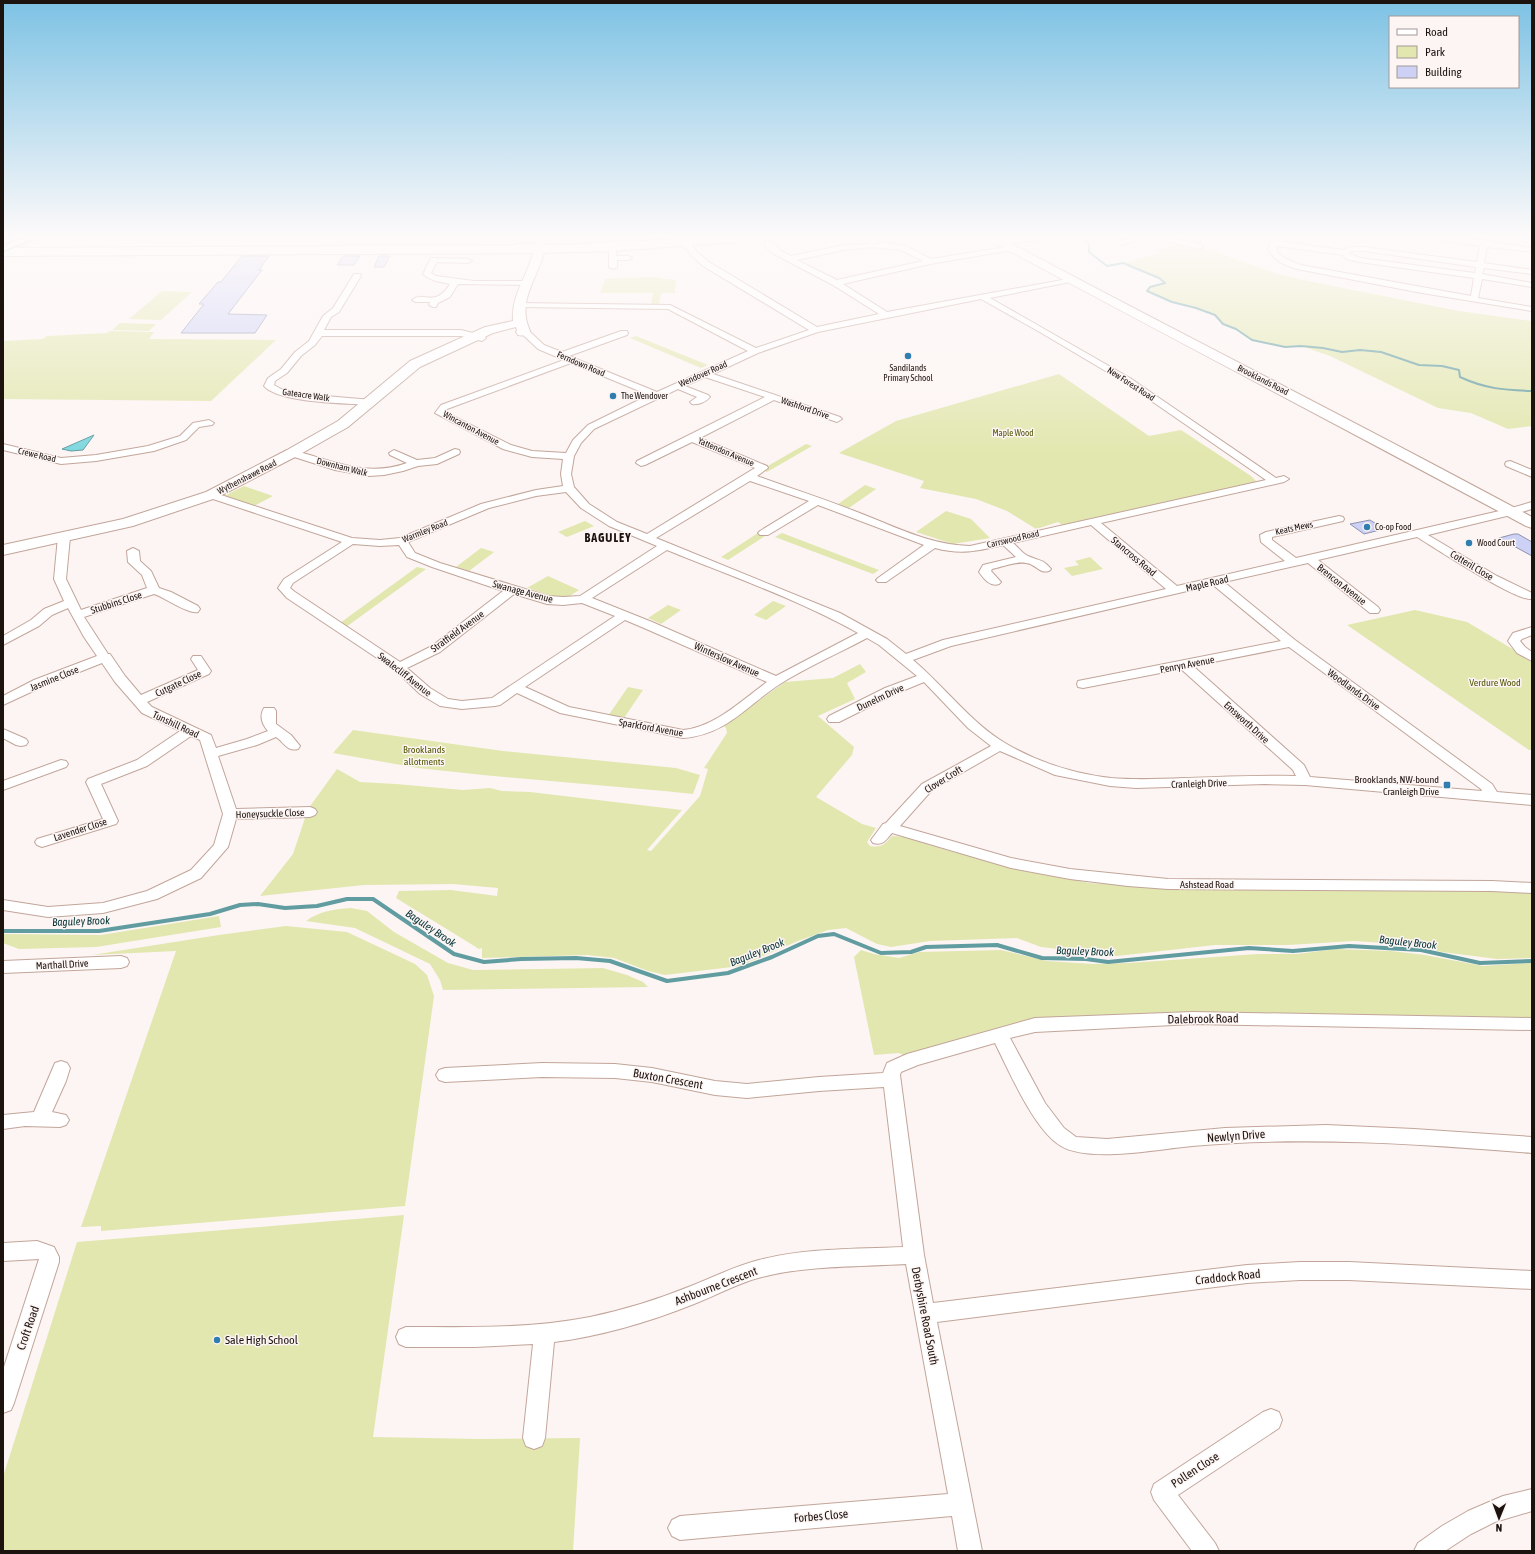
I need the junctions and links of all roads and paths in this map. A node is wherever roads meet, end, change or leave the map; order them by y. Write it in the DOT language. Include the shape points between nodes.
graph roads {
  1 [pos="335,311"];
  2 [pos="520,311"];
  3 [pos="677,311"];
  4 [pos="783,311"];
  5 [pos="879,311"];
  6 [pos="910,311"];
  7 [pos="1008,311"];
  8 [pos="1129,311"];
  9 [pos="886,315"];
  10 [pos="522,327"];
  11 [pos="816,330"];
  12 [pos="319,333"];
  13 [pos="624,333"];
  14 [pos="478,337"];
  15 [pos="755,351"];
  16 [pos="560,356"];
  17 [pos="571,360"];
  18 [pos="705,374"];
  19 [pos="677,386"];
  20 [pos="656,395"];
  21 [pos="773,397"];
  22 [pos="369,402"];
  23 [pos="695,402"];
  24 [pos="837,419"];
  25 [pos="210,423"];
  26 [pos="692,438"];
  27 [pos="3,447"];
  28 [pos="455,452"];
  29 [pos="292,453"];
  30 [pos="394,453"];
  31 [pos="569,456"];
  32 [pos="416,463"];
  33 [pos="641,463"];
  34 [pos="1510,464"];
  35 [pos="1532,474"];
  36 [pos="749,477"];
  37 [pos="1279,480"];
  38 [pos="569,488"];
  39 [pos="211,495"];
  40 [pos="817,501"];
  41 [pos="1532,505"];
  42 [pos="1511,512"];
  43 [pos="1340,519"];
  44 [pos="1092,521"];
  45 [pos="1532,523"];
  46 [pos="764,533"];
  47 [pos="1418,533"];
  48 [pos="64,537"];
  49 [pos="648,538"];
  50 [pos="351,541"];
  51 [pos="402,541"];
  52 [pos="1005,541"];
  53 [pos="932,544"];
  54 [pos="665,546"];
  55 [pos="3,550"];
  56 [pos="133,551"];
  57 [pos="1310,558"];
  58 [pos="1024,559"];
  59 [pos="1294,562"];
  60 [pos="1045,569"];
  61 [pos="882,580"];
  62 [pos="1216,581"];
  63 [pos="995,582"];
  64 [pos="154,590"];
  65 [pos="512,590"];
  66 [pos="1175,590"];
  67 [pos="1528,596"];
  68 [pos="583,599"];
  69 [pos="71,602"];
  70 [pos="194,609"];
  71 [pos="1374,610"];
  72 [pos="77,615"];
  73 [pos="624,615"];
  74 [pos="1532,631"];
  75 [pos="867,633"];
  76 [pos="3,641"];
  77 [pos="1291,643"];
  78 [pos="1532,657"];
  79 [pos="106,658"];
  80 [pos="197,659"];
  81 [pos="904,659"];
  82 [pos="1184,665"];
  83 [pos="399,667"];
  84 [pos="926,677"];
  85 [pos="776,681"];
  86 [pos="1084,684"];
  87 [pos="516,688"];
  88 [pos="3,701"];
  89 [pos="139,701"];
  90 [pos="269,711"];
  91 [pos="834,718"];
  92 [pos="191,730"];
  93 [pos="276,732"];
  94 [pos="3,733"];
  95 [pos="21,742"];
  96 [pos="293,746"];
  97 [pos="1000,746"];
  98 [pos="212,753"];
  99 [pos="61,764"];
  100 [pos="1306,781"];
  101 [pos="3,786"];
  102 [pos="1491,796"];
  103 [pos="1532,800"];
  104 [pos="310,812"];
  105 [pos="230,814"];
  106 [pos="888,827"];
  107 [pos="878,840"];
  108 [pos="42,842"];
  109 [pos="1532,888"];
  110 [pos="3,905"];
  111 [pos="121,962"];
  112 [pos="3,967"];
  113 [pos="1532,1024"];
  114 [pos="1000,1035"];
  115 [pos="61,1068"];
  116 [pos="445,1075"];
  117 [pos="892,1080"];
  118 [pos="40,1118"];
  119 [pos="60,1120"];
  120 [pos="3,1122"];
  121 [pos="1532,1145"];
  122 [pos="3,1252"];
  123 [pos="914,1255"];
  124 [pos="1532,1280"];
  125 [pos="925,1314"];
  126 [pos="544,1333"];
  127 [pos="406,1337"];
  128 [pos="3,1404"];
  129 [pos="1271,1420"];
  130 [pos="534,1438"];
  131 [pos="1532,1500"];
  132 [pos="961,1504"];
  133 [pos="680,1528"];
  134 [pos="970,1551"];
  135 [pos="1207,1551"];
  136 [pos="1426,1551"];
  1 -- 12 [label="street, Gateacre Walk" via="327,316"];
  2 -- 10 [label="main road"];
  3 -- 15 [label="street"];
  4 -- 11 [label="street"];
  5 -- 9 [label="street"];
  6 -- 9 [label="street, Wendover Road"];
  7 -- 37 [label="street, New Forest Road" via="1126,380"];
  8 -- 42 [label="main road, Brooklands Road"];
  9 -- 11 [label="street, Wendover Road"];
  10 -- 14 [label="main road, Wythenshawe Road"];
  10 -- 16 [label="street, Ferndown Road" via="541,347"];
  11 -- 15 [label="street, Wendover Road"];
  12 -- 14 [label="street" via="460,333"];
  12 -- 22 [label="street, Gateacre Walk" via="287,368 271,380 269,386 281,393"];
  13 -- 16 [label="street"];
  14 -- 22 [label="main road, Wythenshawe Road" via="415,364"];
  15 -- 18 [label="street, Wendover Road"];
  16 -- 17 [label="street, Ferndown Road"];
  17 -- 20 [label="street, Ferndown Road"];
  17 -- 31 [label="street, Wincanton Avenue" via="444,407 440,413 507,447 532,454"];
  18 -- 19 [label="street, Wendover Road"];
  18 -- 21 [label="street"];
  19 -- 20 [label="street, Wendover Road"];
  19 -- 23 [label="street" via="705,397"];
  20 -- 31 [label="street, Wendover Road" via="591,427 577,442"];
  21 -- 24 [label="street, Washford Drive"];
  21 -- 26 [label="street, Yattendon Avenue"];
  22 -- 29 [label="main road, Wythenshawe Road" via="343,424"];
  25 -- 27 [label="street, Crewe Road" via="196,425 183,438 150,450 96,463 61,461"];
  26 -- 33 [label="street"];
  26 -- 36 [label="street, Yattendon Avenue" via="763,468"];
  28 -- 32 [label="street, Downham Walk" via="436,461"];
  29 -- 32 [label="street, Downham Walk" via="370,474 391,473"];
  29 -- 39 [label="main road, Wythenshawe Road"];
  30 -- 32 [label="street"];
  31 -- 38 [label="street, Wendover Road" via="566,474"];
  34 -- 35 [label="street"];
  36 -- 40 [label="street, Carrswood Road"];
  36 -- 49 [label="street, Yattendon Avenue"];
  37 -- 44 [label="street, Carrswood Road"];
  38 -- 49 [label="street" via="598,516"];
  38 -- 51 [label="street, Warmley Road" via="496,503"];
  39 -- 48 [label="main road, Wythenshawe Road" via="127,522"];
  39 -- 50 [label="street, Warmley Road"];
  40 -- 46 [label="street"];
  40 -- 53 [label="street, Carrswood Road"];
  41 -- 42 [label="street, Maple Road"];
  42 -- 45 [label="main road, Brooklands Road"];
  42 -- 47 [label="street, Maple Road"];
  43 -- 59 [label="street, Keats Mews" via="1266,536 1268,542"];
  44 -- 52 [label="street, Carrswood Road"];
  44 -- 66 [label="street, Stancross Road"];
  47 -- 57 [label="street, Maple Road"];
  47 -- 67 [label="street, Cotteril Close"];
  48 -- 55 [label="main road, Wythenshawe Road"];
  48 -- 69 [label="street, Tunshill Road" via="60,579"];
  49 -- 54 [label="street"];
  50 -- 51 [label="street, Warmley Road"];
  50 -- 83 [label="street, Swalecliff Avenue" via="288,581 284,588"];
  51 -- 65 [label="street, Swanage Avenue" via="411,556"];
  52 -- 53 [label="street, Carrswood Road" via="958,550"];
  52 -- 58 [label="street"];
  53 -- 61 [label="street"];
  54 -- 68 [label="street, Swanage Avenue"];
  54 -- 75 [label="street" via="793,597"];
  56 -- 64 [label="street, Stubbins Close" via="134,562 147,573"];
  57 -- 59 [label="street, Maple Road"];
  57 -- 71 [label="street, Brencon Avenue"];
  58 -- 60 [label="street" via="1035,561"];
  58 -- 63 [label="street" via="986,567 986,572"];
  59 -- 62 [label="street, Maple Road"];
  62 -- 66 [label="street, Maple Road"];
  62 -- 77 [label="street, Woodlands Drive"];
  64 -- 70 [label="street, Stubbins Close"];
  64 -- 72 [label="street, Stubbins Close"];
  65 -- 68 [label="street, Swanage Avenue" via="547,600"];
  65 -- 83 [label="street, Stratfield Avenue" via="436,649"];
  66 -- 81 [label="street, Maple Road" via="947,642"];
  68 -- 73 [label="street, Winterslow Avenue"];
  69 -- 72 [label="street, Tunshill Road"];
  69 -- 76 [label="street" via="48,612"];
  72 -- 79 [label="street, Tunshill Road"];
  73 -- 85 [label="street, Winterslow Avenue"];
  73 -- 87 [label="street, Swalecliff Avenue"];
  74 -- 78 [label="street" via="1517,636 1514,641 1521,650"];
  75 -- 81 [label="street"];
  75 -- 85 [label="street"];
  77 -- 82 [label="street, Penryn Avenue"];
  77 -- 102 [label="street, Woodlands Drive" via="1487,787"];
  79 -- 88 [label="street, Jasmine Close" via="39,683"];
  79 -- 89 [label="street, Tunshill Road"];
  80 -- 89 [label="street, Cutgate Close" via="205,671"];
  81 -- 84 [label="street, Cranleigh Drive"];
  82 -- 86 [label="street, Penryn Avenue"];
  82 -- 100 [label="street, Emsworth Drive" via="1298,768"];
  83 -- 87 [label="street, Swalecliff Avenue" via="425,691 445,703 462,705 495,702"];
  84 -- 91 [label="street, Dunelm Drive" via="890,690"];
  84 -- 97 [label="street, Cranleigh Drive" via="973,725"];
  85 -- 87 [label="street, Sparkford Avenue" via="715,726 696,733 683,734 565,710"];
  89 -- 92 [label="street, Tunshill Road" via="147,710"];
  90 -- 93 [label="street" via="270,725"];
  92 -- 98 [label="street, Tunshill Road" via="206,738"];
  92 -- 108 [label="street, Lavender Close" via="142,763 93,782 111,820"];
  93 -- 96 [label="street" via="285,736"];
  93 -- 98 [label="street" via="252,742"];
  94 -- 95 [label="street"];
  97 -- 100 [label="street, Cranleigh Drive" via="1060,772 1110,782 1144,784"];
  97 -- 106 [label="street, Clover Croft" via="927,787"];
  98 -- 105 [label="street, Tunshill Road"];
  99 -- 101 [label="street"];
  100 -- 102 [label="street, Cranleigh Drive"];
  102 -- 103 [label="street, Cranleigh Drive"];
  104 -- 105 [label="street, Honeysuckle Close"];
  105 -- 110 [label="street" via="221,847 196,874 152,895 103,908 48,912"];
  106 -- 107 [label="street, Clover Croft"];
  106 -- 109 [label="street, Ashstead Road" via="1012,863 1115,880 1168,884"];
  111 -- 112 [label="street, Marthall Drive"];
  113 -- 114 [label="street, Dalebrook Road" via="1193,1018 1036,1026"];
  114 -- 117 [label="street, Dalebrook Road" via="913,1059 892,1068"];
  114 -- 121 [label="street, Newlyn Drive" via="1046,1119 1057,1134 1069,1142 1107,1147 1254,1134 1297,1133"];
  115 -- 118 [label="street"];
  116 -- 117 [label="street, Buxton Crescent" via="603,1071 640,1073 741,1091"];
  117 -- 123 [label="street, Derbyshire Road South"];
  118 -- 119 [label="street"];
  118 -- 120 [label="street"];
  122 -- 128 [label="street, Croft Road" via="37,1250 47,1253 49,1257 48,1270"];
  123 -- 125 [label="street, Derbyshire Road South"];
  123 -- 126 [label="street, Ashbourne Crescent" via="799,1262 766,1267 625,1318 589,1327"];
  124 -- 125 [label="street, Craddock Road" via="1349,1271 1293,1271 1246,1274"];
  125 -- 132 [label="street, Derbyshire Road South"];
  126 -- 127 [label="street, Ashbourne Crescent"];
  126 -- 130 [label="street"];
  129 -- 135 [label="street, Pollen Close" via="1162,1492"];
  131 -- 136 [label="street" via="1483,1514 1442,1538"];
  132 -- 133 [label="street, Forbes Close"];
  132 -- 134 [label="street, Derbyshire Road South"];
}
